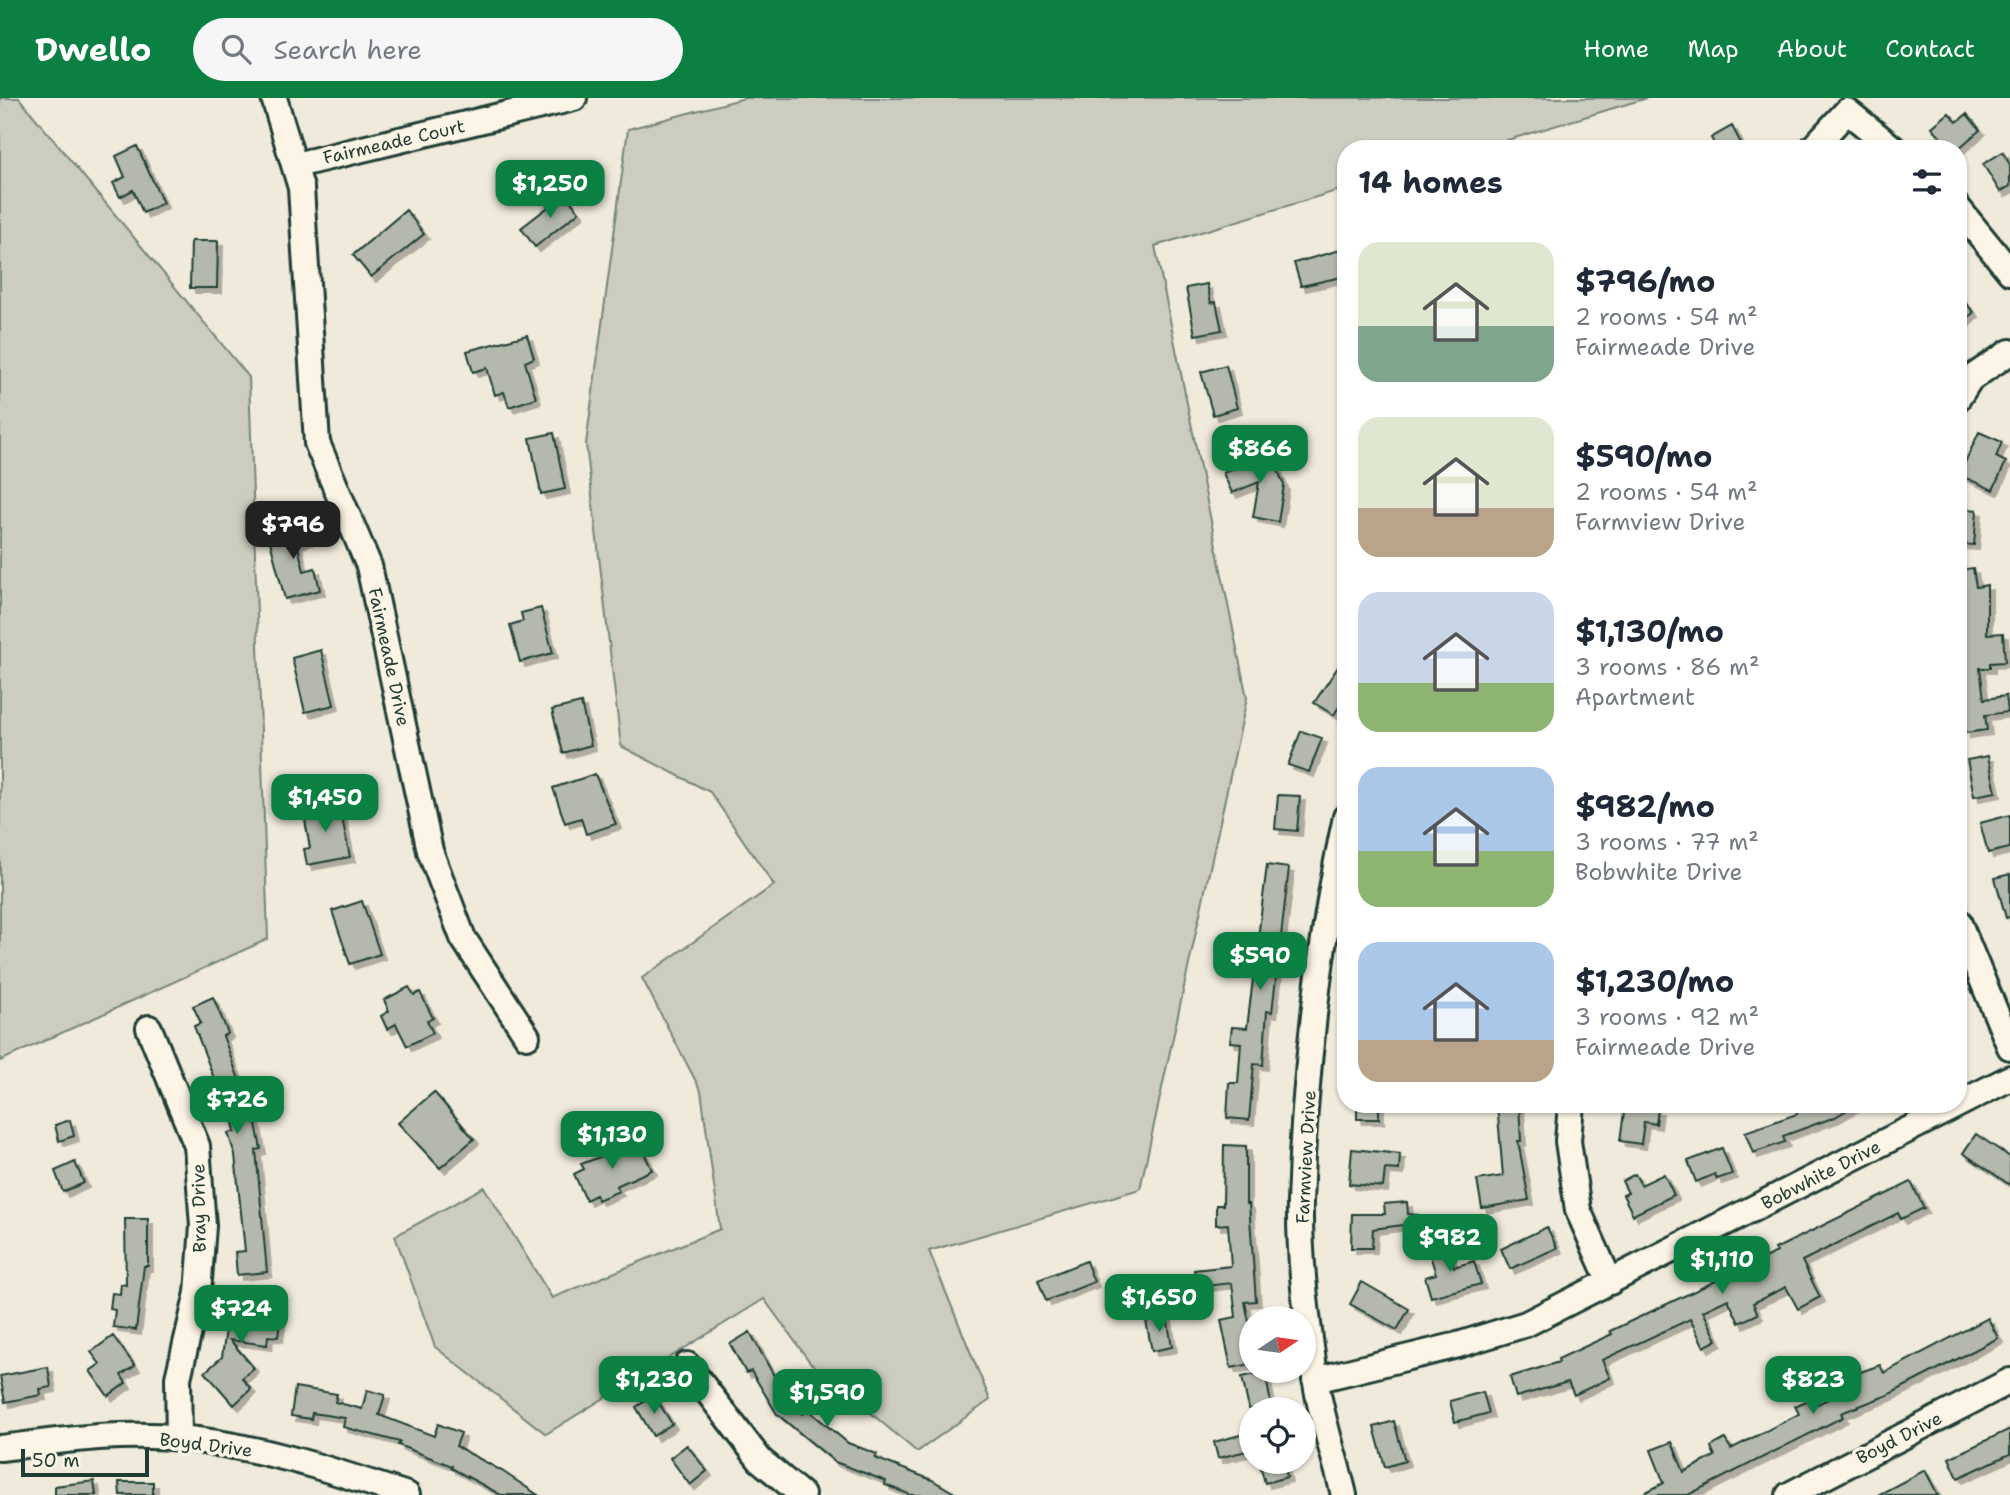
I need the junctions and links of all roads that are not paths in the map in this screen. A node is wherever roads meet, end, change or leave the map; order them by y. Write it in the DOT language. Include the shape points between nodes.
graph roads {
  1 [pos="274,98"];
  2 [pos="574,98"];
  3 [pos="1820,140"];
  4 [pos="1883,140"];
  5 [pos="296,165"];
  6 [pos="1967,219"];
  7 [pos="2010,272"];
  8 [pos="2010,352"];
  9 [pos="1967,384"];
  10 [pos="1337,858"];
  11 [pos="1967,943"];
  12 [pos="149,1028"];
  13 [pos="527,1036"];
  14 [pos="2010,1047"];
  15 [pos="2010,1078"];
  16 [pos="1967,1100"];
  17 [pos="1570,1113"];
  18 [pos="1941,1113"];
  19 [pos="1610,1282"];
  20 [pos="1307,1306"];
  21 [pos="687,1365"];
  22 [pos="1316,1380"];
  23 [pos="2010,1381"];
  24 [pos="1316,1383"];
  25 [pos="179,1437"];
  26 [pos="0,1448"];
  27 [pos="407,1495"];
  28 [pos="802,1495"];
  29 [pos="1344,1495"];
  30 [pos="1789,1495"];
  1 -- 5 [label="street, Fairmeade Drive"];
  2 -- 5 [label="street, Fairmeade Court"];
  3 -- 4 [label="street" via="1847,111"];
  5 -- 13 [label="street, Fairmeade Drive" via="304,218 317,443 369,566 430,851 464,938"];
  6 -- 7 [label="street"];
  8 -- 9 [label="street"];
  10 -- 20 [label="street, Farmview Drive" via="1314,1033 1300,1203"];
  11 -- 14 [label="street"];
  12 -- 25 [label="street, Bray Drive" via="197,1146 204,1226 198,1293 178,1378"];
  15 -- 16 [label="street, Bobwhite Drive"];
  17 -- 19 [label="street" via="1568,1141 1577,1210"];
  18 -- 19 [label="street, Bobwhite Drive"];
  19 -- 22 [label="street, Bobwhite Drive" via="1526,1324"];
  21 -- 28 [label="street" via="761,1460"];
  23 -- 30 [label="street, Boyd Drive"];
  24 -- 29 [label="street, Farmview Drive"];
  25 -- 26 [label="street, Boyd Drive" via="79,1438"];
  25 -- 27 [label="street, Boyd Drive" via="296,1458"];
}
